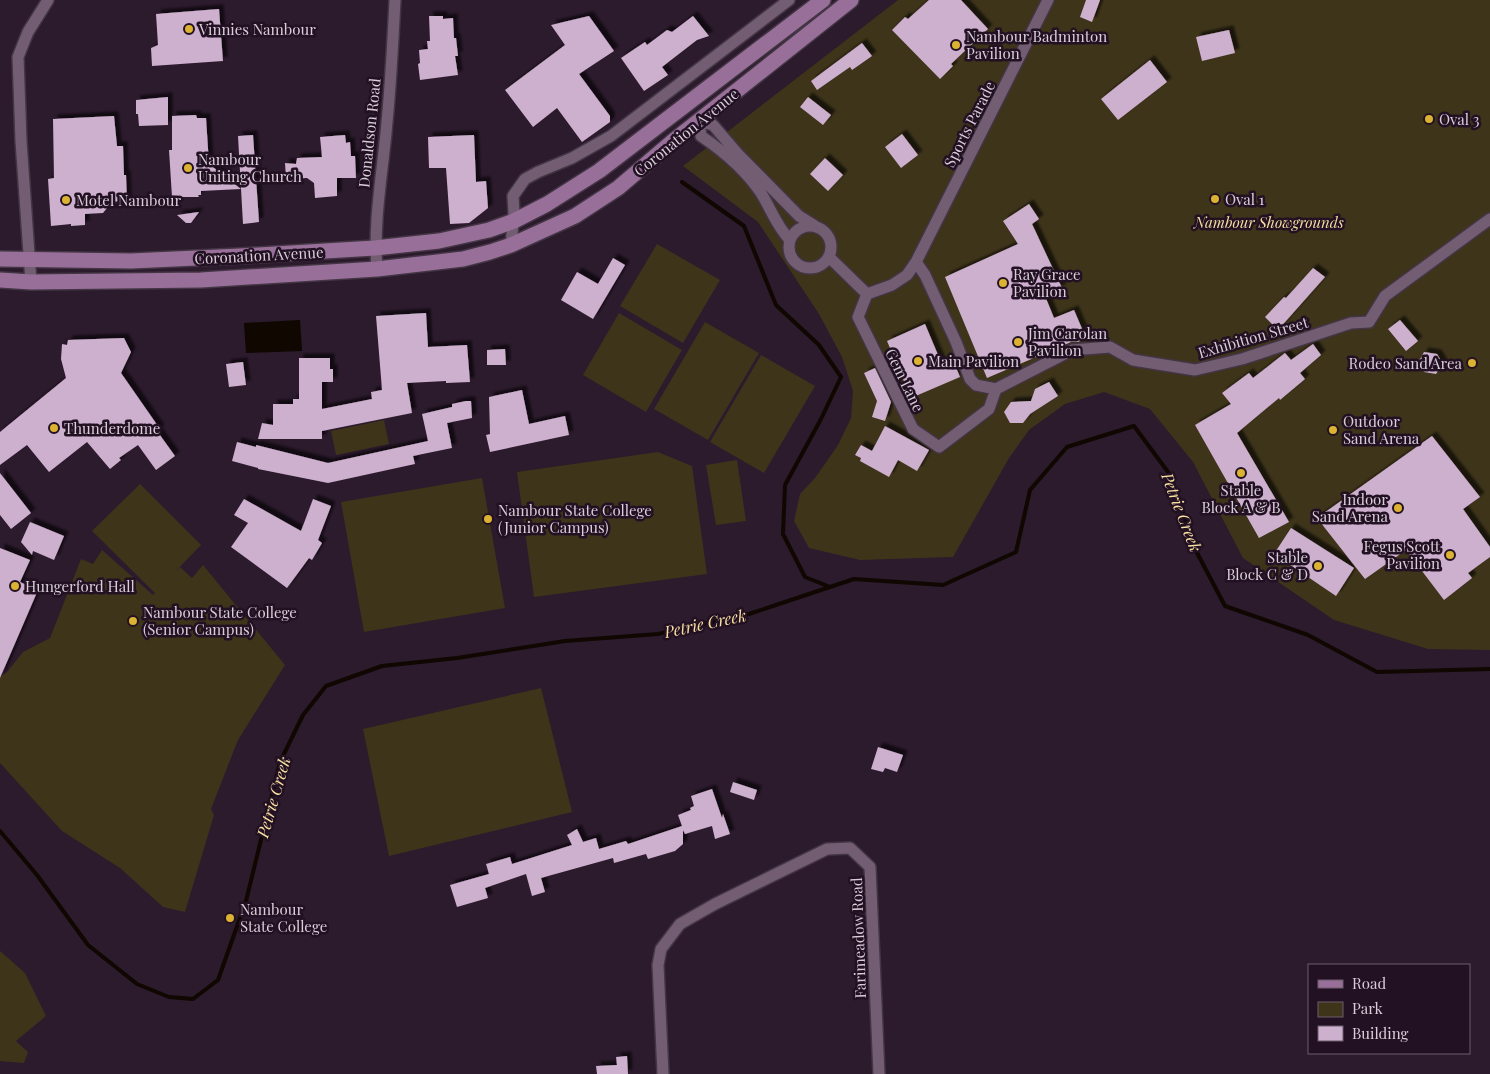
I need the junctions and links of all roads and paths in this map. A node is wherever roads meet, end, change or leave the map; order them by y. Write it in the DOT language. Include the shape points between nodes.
graph roads {
  1 [pos="48,0"];
  2 [pos="395,0"];
  3 [pos="789,0"];
  4 [pos="823,0"];
  5 [pos="851,0"];
  6 [pos="1048,0"];
  7 [pos="686,105"];
  8 [pos="700,121"];
  9 [pos="1490,219"];
  10 [pos="514,221"];
  11 [pos="815,226"];
  12 [pos="790,240"];
  13 [pos="511,245"];
  14 [pos="375,248"];
  15 [pos="829,258"];
  16 [pos="0,260"];
  17 [pos="30,260"];
  18 [pos="916,262"];
  19 [pos="377,269"];
  20 [pos="0,280"];
  21 [pos="30,282"];
  22 [pos="867,294"];
  23 [pos="996,389"];
  24 [pos="663,1074"];
  25 [pos="879,1074"];
  1 -- 17 [label="street" via="28,32 18,58"];
  2 -- 14 [label="street, Donaldson Road"];
  3 -- 10 [label="street" via="611,136 524,180 513,196"];
  4 -- 7 [label="main road, Coronation Avenue"];
  5 -- 8 [label="main road, Coronation Avenue"];
  6 -- 18 [label="street, Sports Parade"];
  7 -- 8 [label="street"];
  7 -- 10 [label="main road, Coronation Avenue" via="599,172"];
  8 -- 11 [label="street" via="713,126 799,216"];
  8 -- 12 [label="street" via="701,136 744,172"];
  8 -- 13 [label="main road, Coronation Avenue" via="618,188 575,216"];
  9 -- 23 [label="street, Exhibition Street" via="1385,296 1369,322 1351,323 1242,359 1195,370 1133,360 1110,347 1072,350"];
  10 -- 13 [label="street"];
  10 -- 14 [label="main road, Coronation Avenue" via="439,241"];
  11 -- 12 [label="street" via="797,230"];
  11 -- 15 [label="street" via="827,232 830,238 832,251"];
  12 -- 15 [label="street" via="790,254 805,268 819,266"];
  13 -- 19 [label="main road, Coronation Avenue" via="463,259"];
  14 -- 17 [label="main road, Coronation Avenue" via="130,261"];
  14 -- 19 [label="street, Donaldson Road"];
  15 -- 22 [label="street"];
  16 -- 17 [label="main road, Coronation Avenue"];
  17 -- 21 [label="street"];
  18 -- 22 [label="street, Sports Parade" via="907,275 892,285"];
  18 -- 23 [label="street" via="925,274 970,379 976,385"];
  19 -- 21 [label="main road, Coronation Avenue" via="202,280"];
  20 -- 21 [label="main road, Coronation Avenue"];
  22 -- 23 [label="street, Gem Lane" via="858,317 913,429 939,447 989,409"];
  24 -- 25 [label="street, Farimeadow Road" via="658,965 661,948 680,924 827,849 850,848 870,867"];
}
